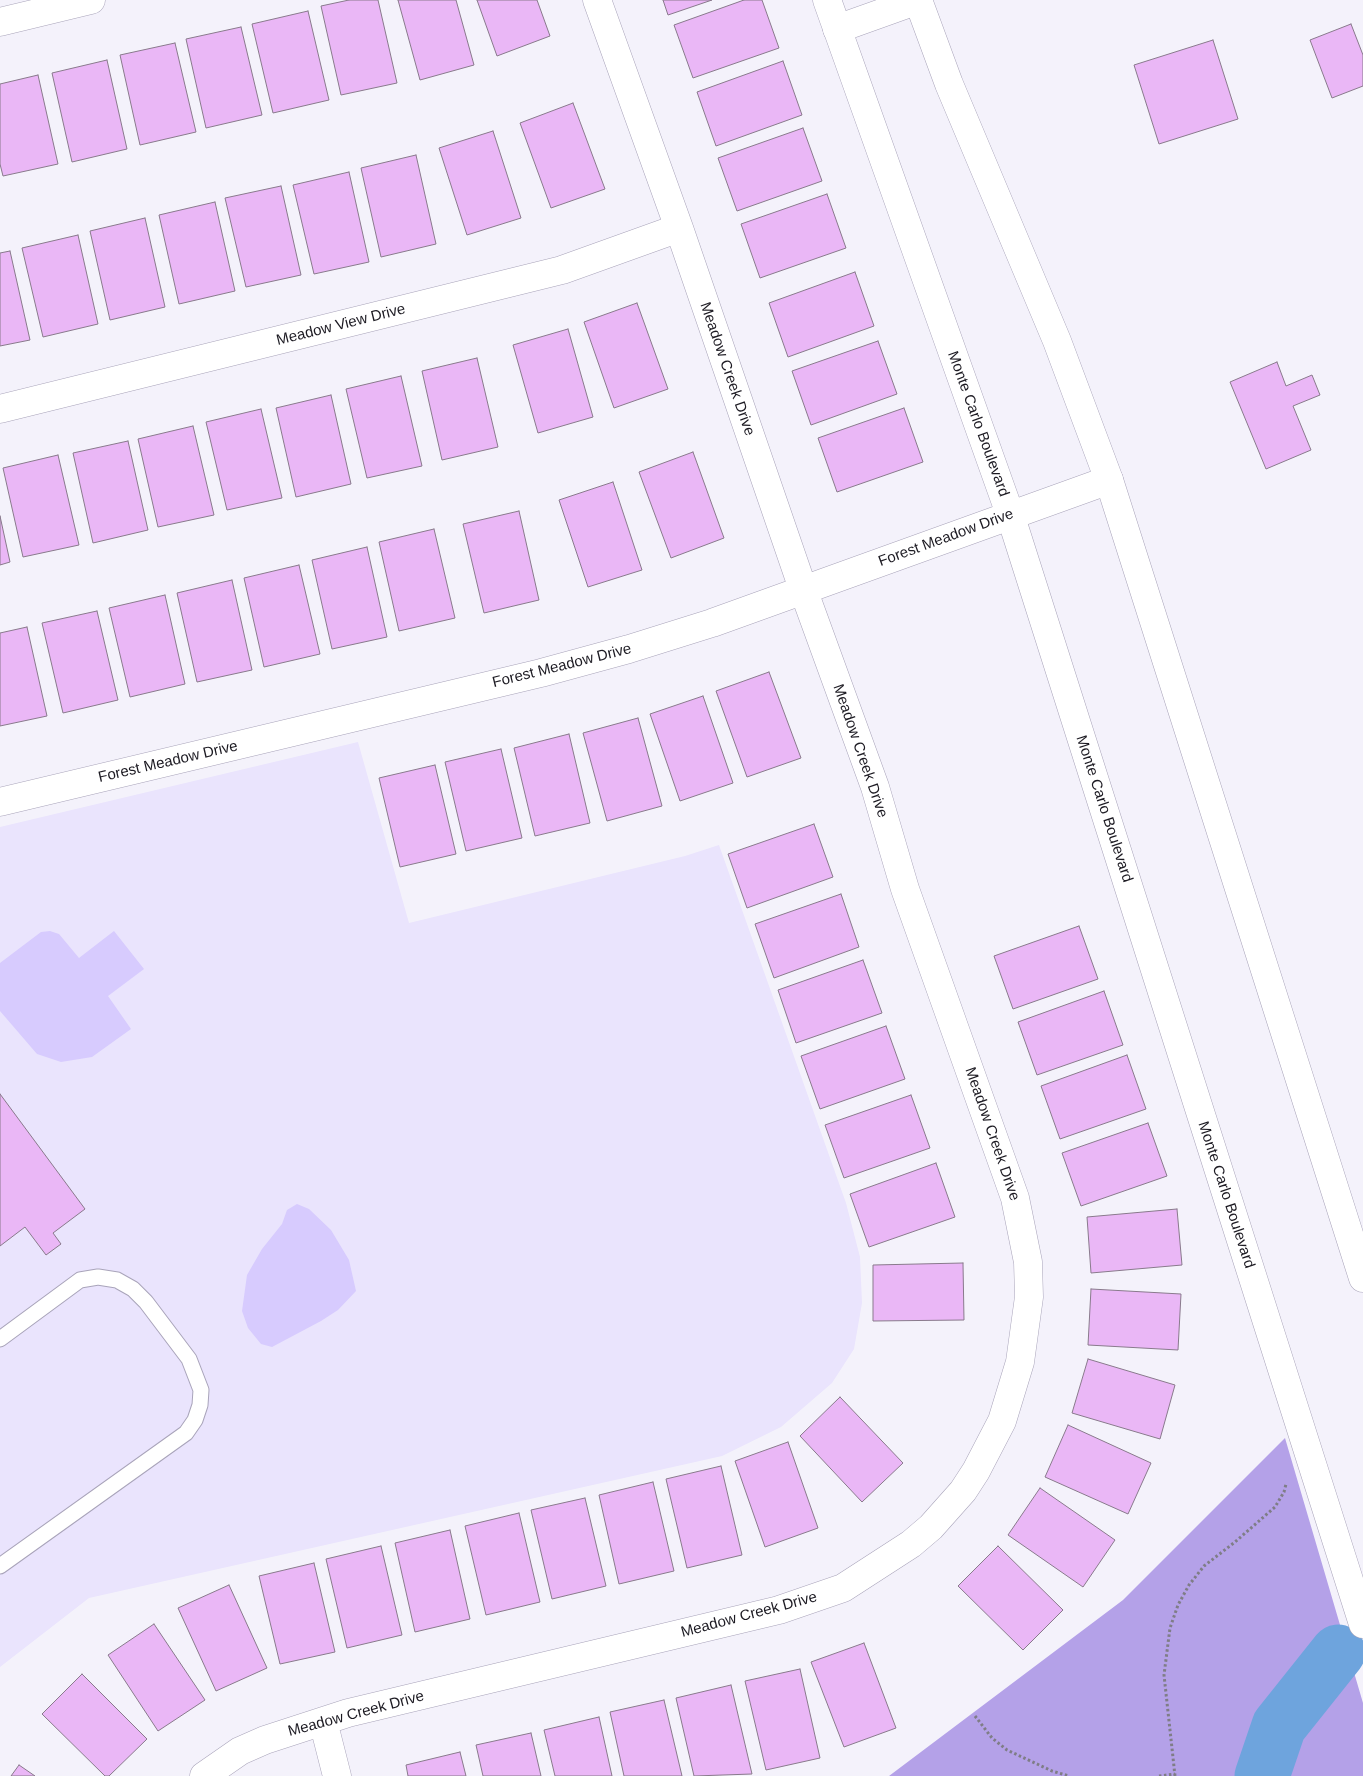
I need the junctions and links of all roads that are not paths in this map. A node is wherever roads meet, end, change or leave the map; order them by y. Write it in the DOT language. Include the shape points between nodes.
graph roads {
  1 [pos="91,0"];
  2 [pos="597,0"];
  3 [pos="827,0"];
  4 [pos="918,0"];
  5 [pos="0,22"];
  6 [pos="838,29"];
  7 [pos="679,228"];
  8 [pos="0,409"];
  9 [pos="1109,480"];
  10 [pos="1010,514"];
  11 [pos="803,589"];
  12 [pos="0,802"];
  13 [pos="1363,1278"];
  14 [pos="0,1339"];
  15 [pos="0,1566"];
  16 [pos="1363,1624"];
  17 [pos="323,1721"];
  18 [pos="204,1776"];
  19 [pos="337,1776"];
  1 -- 5 [label="street"];
  2 -- 7 [label="street, Meadow Creek Drive"];
  3 -- 6 [label="street, Monte Carlo Boulevard"];
  4 -- 6 [label="street"];
  4 -- 9 [label="street" via="949,84 1054,332"];
  6 -- 10 [label="street, Monte Carlo Boulevard"];
  7 -- 8 [label="street, Meadow View Drive" via="562,270"];
  7 -- 11 [label="street, Meadow Creek Drive"];
  9 -- 10 [label="street, Forest Meadow Drive"];
  9 -- 13 [label="street"];
  10 -- 11 [label="street, Forest Meadow Drive"];
  10 -- 16 [label="street, Monte Carlo Boulevard"];
  11 -- 12 [label="street, Forest Meadow Drive" via="712,622 586,661"];
  11 -- 17 [label="street, Meadow Creek Drive" via="875,787 905,889 1015,1198 1028,1262 1029,1297 1020,1362 1002,1421 972,1478 932,1527 843,1588 779,1610"];
  14 -- 15 [label="lane" via="80,1280 98,1277 116,1280 133,1289 150,1308 189,1359 201,1390 195,1420 186,1433"];
  17 -- 18 [label="street, Meadow Creek Drive" via="240,1751"];
  17 -- 19 [label="street"];
}
